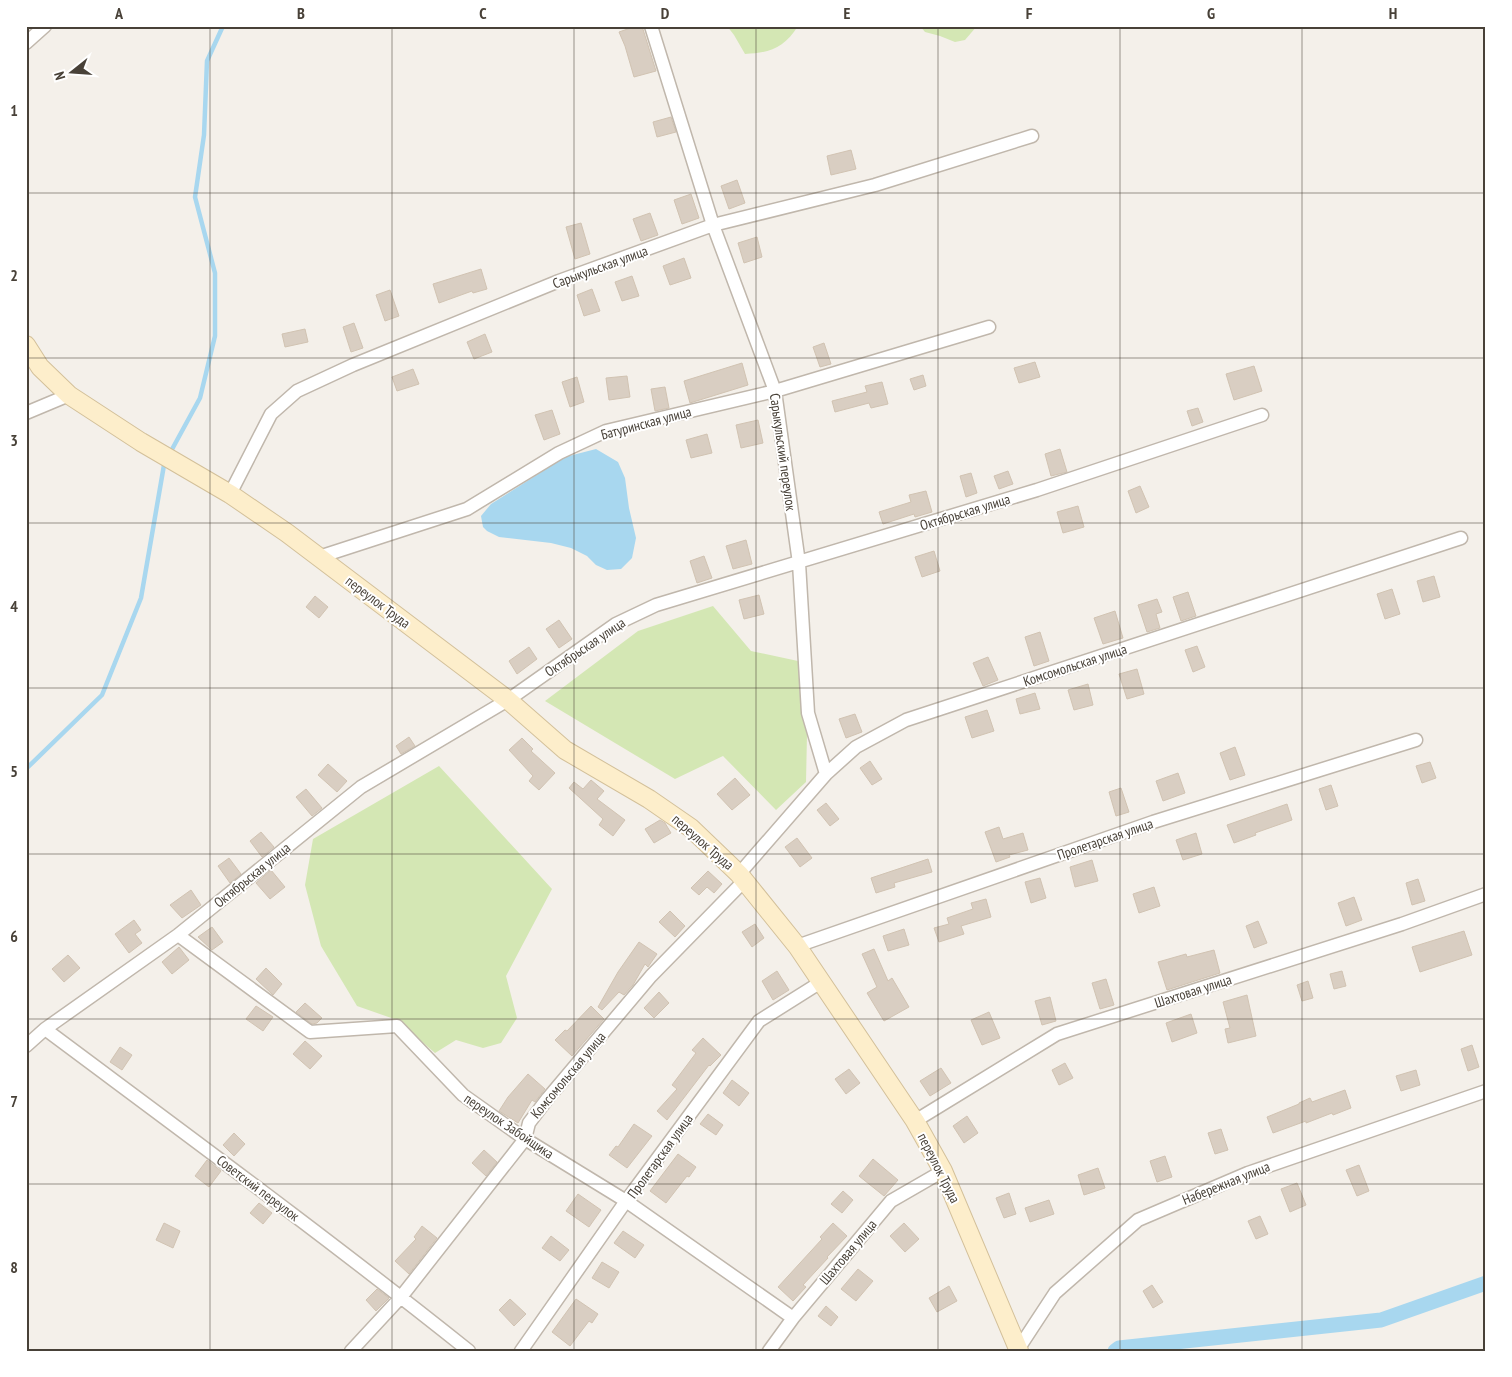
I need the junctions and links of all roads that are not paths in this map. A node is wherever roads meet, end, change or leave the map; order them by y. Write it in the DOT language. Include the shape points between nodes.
graph roads {
  1 [pos="45,26"];
  2 [pos="651,26"];
  3 [pos="26,43"];
  4 [pos="1032,136"];
  5 [pos="713,225"];
  6 [pos="989,327"];
  7 [pos="26,345"];
  8 [pos="776,391"];
  9 [pos="69,395"];
  10 [pos="26,413"];
  11 [pos="1262,415"];
  12 [pos="230,494"];
  13 [pos="1460,538"];
  14 [pos="319,557"];
  15 [pos="799,563"];
  16 [pos="508,700"];
  17 [pos="1416,740"];
  18 [pos="826,774"];
  19 [pos="742,877"];
  20 [pos="1486,894"];
  21 [pos="178,935"];
  22 [pos="797,946"];
  23 [pos="821,982"];
  24 [pos="45,1029"];
  25 [pos="26,1046"];
  26 [pos="1486,1090"];
  27 [pos="915,1120"];
  28 [pos="525,1138"];
  29 [pos="943,1171"];
  30 [pos="626,1202"];
  31 [pos="401,1297"];
  32 [pos="793,1318"];
  33 [pos="1018,1350"];
  34 [pos="351,1351"];
  35 [pos="469,1351"];
  36 [pos="521,1351"];
  37 [pos="769,1351"];
  1 -- 3 [label="street"];
  2 -- 5 [label="street, Сарыкульский переулок"];
  4 -- 5 [label="street, Сарыкульская улица" via="875,185"];
  5 -- 8 [label="street, Сарыкульский переулок"];
  5 -- 12 [label="street, Сарыкульская улица" via="559,281 353,365 297,392 271,414"];
  6 -- 8 [label="street, Батуринская улица"];
  7 -- 9 [label="street, переулок Труда" via="40,367"];
  8 -- 14 [label="street, Батуринская улица" via="606,431 559,453 467,509"];
  8 -- 15 [label="street, Сарыкульский переулок"];
  9 -- 10 [label="street"];
  9 -- 12 [label="street, переулок Труда"];
  11 -- 15 [label="street, Октябрьская улица" via="1038,490"];
  12 -- 14 [label="street, переулок Труда"];
  13 -- 18 [label="street, Комсомольская улица" via="906,720 856,747"];
  14 -- 16 [label="street, переулок Труда"];
  15 -- 16 [label="street, Октябрьская улица" via="656,605 624,620"];
  15 -- 18 [label="street, Сарыкульский переулок" via="808,713"];
  16 -- 19 [label="street, переулок Труда" via="565,750 649,799 691,828"];
  16 -- 21 [label="street, Октябрьская улица" via="361,787"];
  17 -- 22 [label="street, Пролетарская улица" via="1152,822"];
  18 -- 19 [label="street, Комсомольская улица"];
  19 -- 22 [label="street, переулок Труда"];
  19 -- 28 [label="street, Комсомольская улица" via="651,976 548,1098 528,1123"];
  20 -- 27 [label="street, Шахтовая улица" via="1393,927 1057,1034"];
  21 -- 24 [label="street, Октябрьская улица"];
  21 -- 28 [label="street, переулок Забойщика" via="310,1032 397,1026 462,1096"];
  22 -- 23 [label="street, переулок Труда"];
  23 -- 27 [label="street, переулок Труда"];
  23 -- 30 [label="street, Пролетарская улица" via="759,1021"];
  24 -- 25 [label="street, Октябрьская улица"];
  24 -- 31 [label="street, Советский переулок"];
  26 -- 33 [label="street, Набережная улица" via="1248,1173 1138,1220 1055,1293"];
  27 -- 29 [label="street, переулок Труда"];
  28 -- 30 [label="street, переулок Забойщика"];
  28 -- 31 [label="street, Комсомольская улица"];
  29 -- 32 [label="street, Шахтовая улица" via="891,1201"];
  29 -- 33 [label="street, переулок Труда"];
  30 -- 32 [label="street, переулок Забойщика"];
  30 -- 36 [label="street, Пролетарская улица"];
  31 -- 34 [label="street, Комсомольская улица"];
  31 -- 35 [label="street, Советский переулок"];
  32 -- 37 [label="street, Шахтовая улица"];
}
